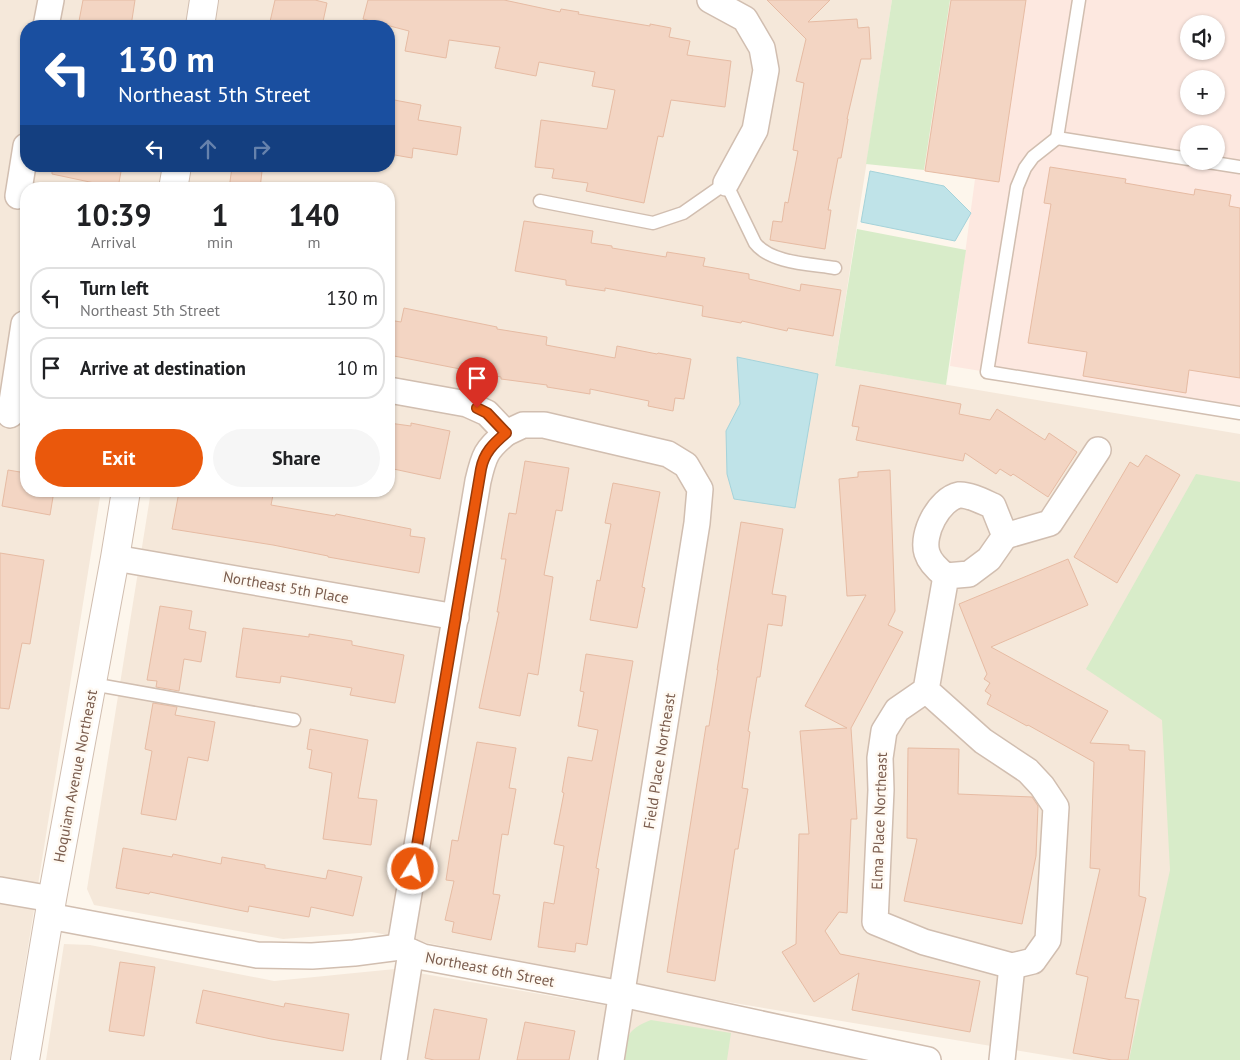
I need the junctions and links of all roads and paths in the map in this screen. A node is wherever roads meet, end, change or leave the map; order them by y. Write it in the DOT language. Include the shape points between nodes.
graph roads {
  1 [pos="51,0"];
  2 [pos="204,0"];
  3 [pos="712,0"];
  4 [pos="1079,0"];
  5 [pos="47,20"];
  6 [pos="201,20"];
  7 [pos="1057,138"];
  8 [pos="1180,158"];
  9 [pos="1225,165"];
  10 [pos="1240,167"];
  11 [pos="20,172"];
  12 [pos="726,183"];
  13 [pos="15,195"];
  14 [pos="540,201"];
  15 [pos="835,268"];
  16 [pos="20,354"];
  17 [pos="395,391"];
  18 [pos="1240,413"];
  19 [pos="12,415"];
  20 [pos="506,433"];
  21 [pos="1098,450"];
  22 [pos="125,497"];
  23 [pos="1005,536"];
  24 [pos="116,558"];
  25 [pos="946,576"];
  26 [pos="456,617"];
  27 [pos="92,684"];
  28 [pos="926,690"];
  29 [pos="294,720"];
  30 [pos="0,890"];
  31 [pos="51,908"];
  32 [pos="405,949"];
  33 [pos="1012,966"];
  34 [pos="622,994"];
  35 [pos="25,1060"];
  36 [pos="394,1060"];
  37 [pos="611,1060"];
  38 [pos="928,1060"];
  39 [pos="1002,1060"];
  1 -- 5 [label="street"];
  2 -- 6 [label="street"];
  3 -- 12 [label="street" via="745,19 762,48 766,70 755,130"];
  4 -- 7 [label="lane"];
  7 -- 8 [label="lane"];
  7 -- 18 [label="lane" via="1024,168 1017,187 988,372"];
  9 -- 10 [label="lane"];
  11 -- 13 [label="street"];
  12 -- 14 [label="lane" via="683,213 653,223"];
  12 -- 15 [label="lane" via="760,250 780,258"];
  16 -- 19 [label="street"];
  17 -- 20 [label="street" via="467,404 487,413"];
  20 -- 26 [label="street" via="483,458"];
  20 -- 34 [label="street, Field Place Northeast" via="523,425 544,425 668,454 686,466 700,489"];
  21 -- 23 [label="street" via="1050,523"];
  22 -- 24 [label="street, Hoquiam Avenue Northeast"];
  23 -- 25 [label="street" via="989,558 968,574"];
  23 -- 25 [label="street" via="992,506 959,495 945,503 932,519 926,537 926,552 934,566"];
  24 -- 26 [label="street, Northeast 5th Place"];
  24 -- 27 [label="street, Hoquiam Avenue Northeast"];
  25 -- 28 [label="street"];
  26 -- 32 [label="street"];
  27 -- 29 [label="lane"];
  27 -- 31 [label="street, Hoquiam Avenue Northeast"];
  28 -- 33 [label="street" via="983,741 1028,771 1056,806 1048,940 1033,961"];
  28 -- 33 [label="street, Elma Place Northeast" via="897,710 884,731 880,758 875,922 924,942"];
  30 -- 31 [label="street, Northeast 6th Street"];
  31 -- 32 [label="street, Northeast 6th Street" via="257,955 312,956"];
  31 -- 35 [label="street, Hoquiam Avenue Northeast"];
  32 -- 34 [label="street, Northeast 6th Street" via="423,957"];
  32 -- 36 [label="street"];
  33 -- 39 [label="street"];
  34 -- 37 [label="street, Field Place Northeast"];
  34 -- 38 [label="street, Northeast 6th Street"];
}
